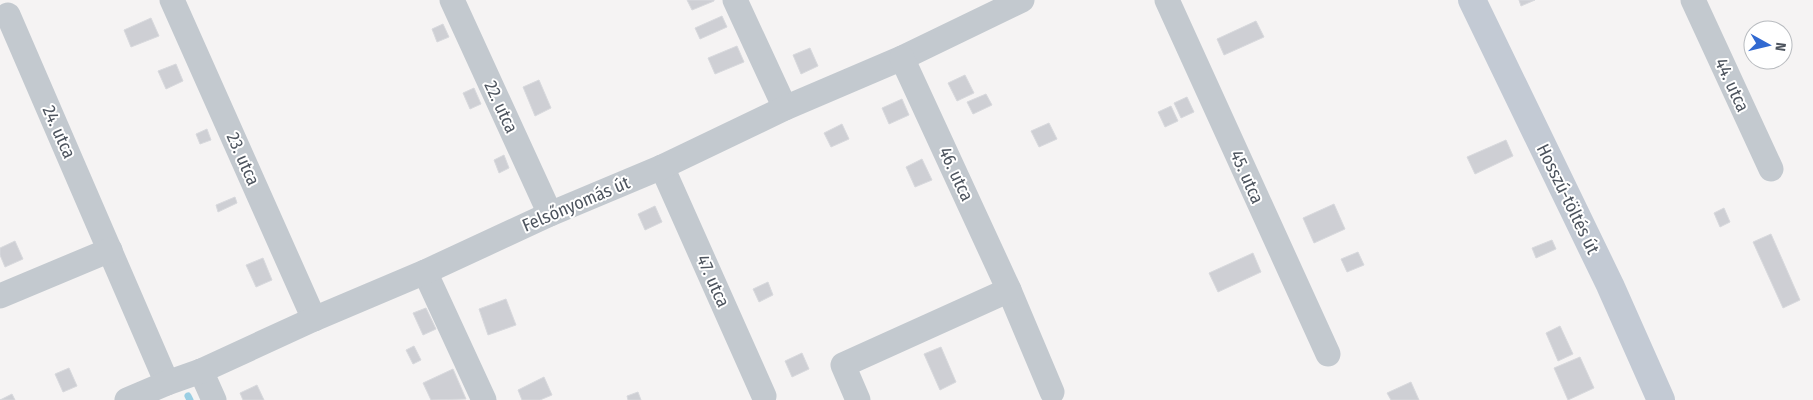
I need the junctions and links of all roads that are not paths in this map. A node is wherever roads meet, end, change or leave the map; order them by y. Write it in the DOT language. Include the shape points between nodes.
graph roads {
  1 [pos="172,0"];
  2 [pos="452,0"];
  3 [pos="735,0"];
  4 [pos="1022,0"];
  5 [pos="1167,0"];
  6 [pos="1472,0"];
  7 [pos="1693,0"];
  8 [pos="8,14"];
  9 [pos="902,58"];
  10 [pos="785,108"];
  11 [pos="662,167"];
  12 [pos="1771,169"];
  13 [pos="550,214"];
  14 [pos="110,250"];
  15 [pos="425,272"];
  16 [pos="1009,290"];
  17 [pos="0,296"];
  18 [pos="314,319"];
  19 [pos="1328,354"];
  20 [pos="201,371"];
  21 [pos="167,383"];
  22 [pos="1052,392"];
  23 [pos="764,396"];
  24 [pos="127,400"];
  25 [pos="214,400"];
  26 [pos="484,400"];
  27 [pos="858,400"];
  28 [pos="1661,400"];
  1 -- 18 [label="street, 23. utca"];
  2 -- 13 [label="street, 22. utca"];
  3 -- 10 [label="street"];
  4 -- 9 [label="street, Felsőnyomás út"];
  5 -- 19 [label="street, 45. utca"];
  6 -- 28 [label="street, Hosszú-töltés út" via="1610,285"];
  7 -- 12 [label="street, 44. utca"];
  8 -- 14 [label="street, 24. utca"];
  9 -- 10 [label="street, Felsőnyomás út"];
  9 -- 16 [label="street, 46. utca"];
  10 -- 11 [label="street, Felsőnyomás út"];
  11 -- 13 [label="street, Felsőnyomás út"];
  11 -- 23 [label="street, 47. utca"];
  13 -- 15 [label="street, Felsőnyomás út"];
  14 -- 17 [label="street"];
  14 -- 21 [label="street, 24. utca"];
  15 -- 18 [label="street, Felsőnyomás út"];
  15 -- 26 [label="street"];
  16 -- 22 [label="street, 46. utca"];
  16 -- 27 [label="street" via="843,365"];
  18 -- 20 [label="street, Felsőnyomás út"];
  20 -- 21 [label="street, Felsőnyomás út"];
  20 -- 25 [label="street"];
  21 -- 24 [label="street, Felsőnyomás út"];
}
